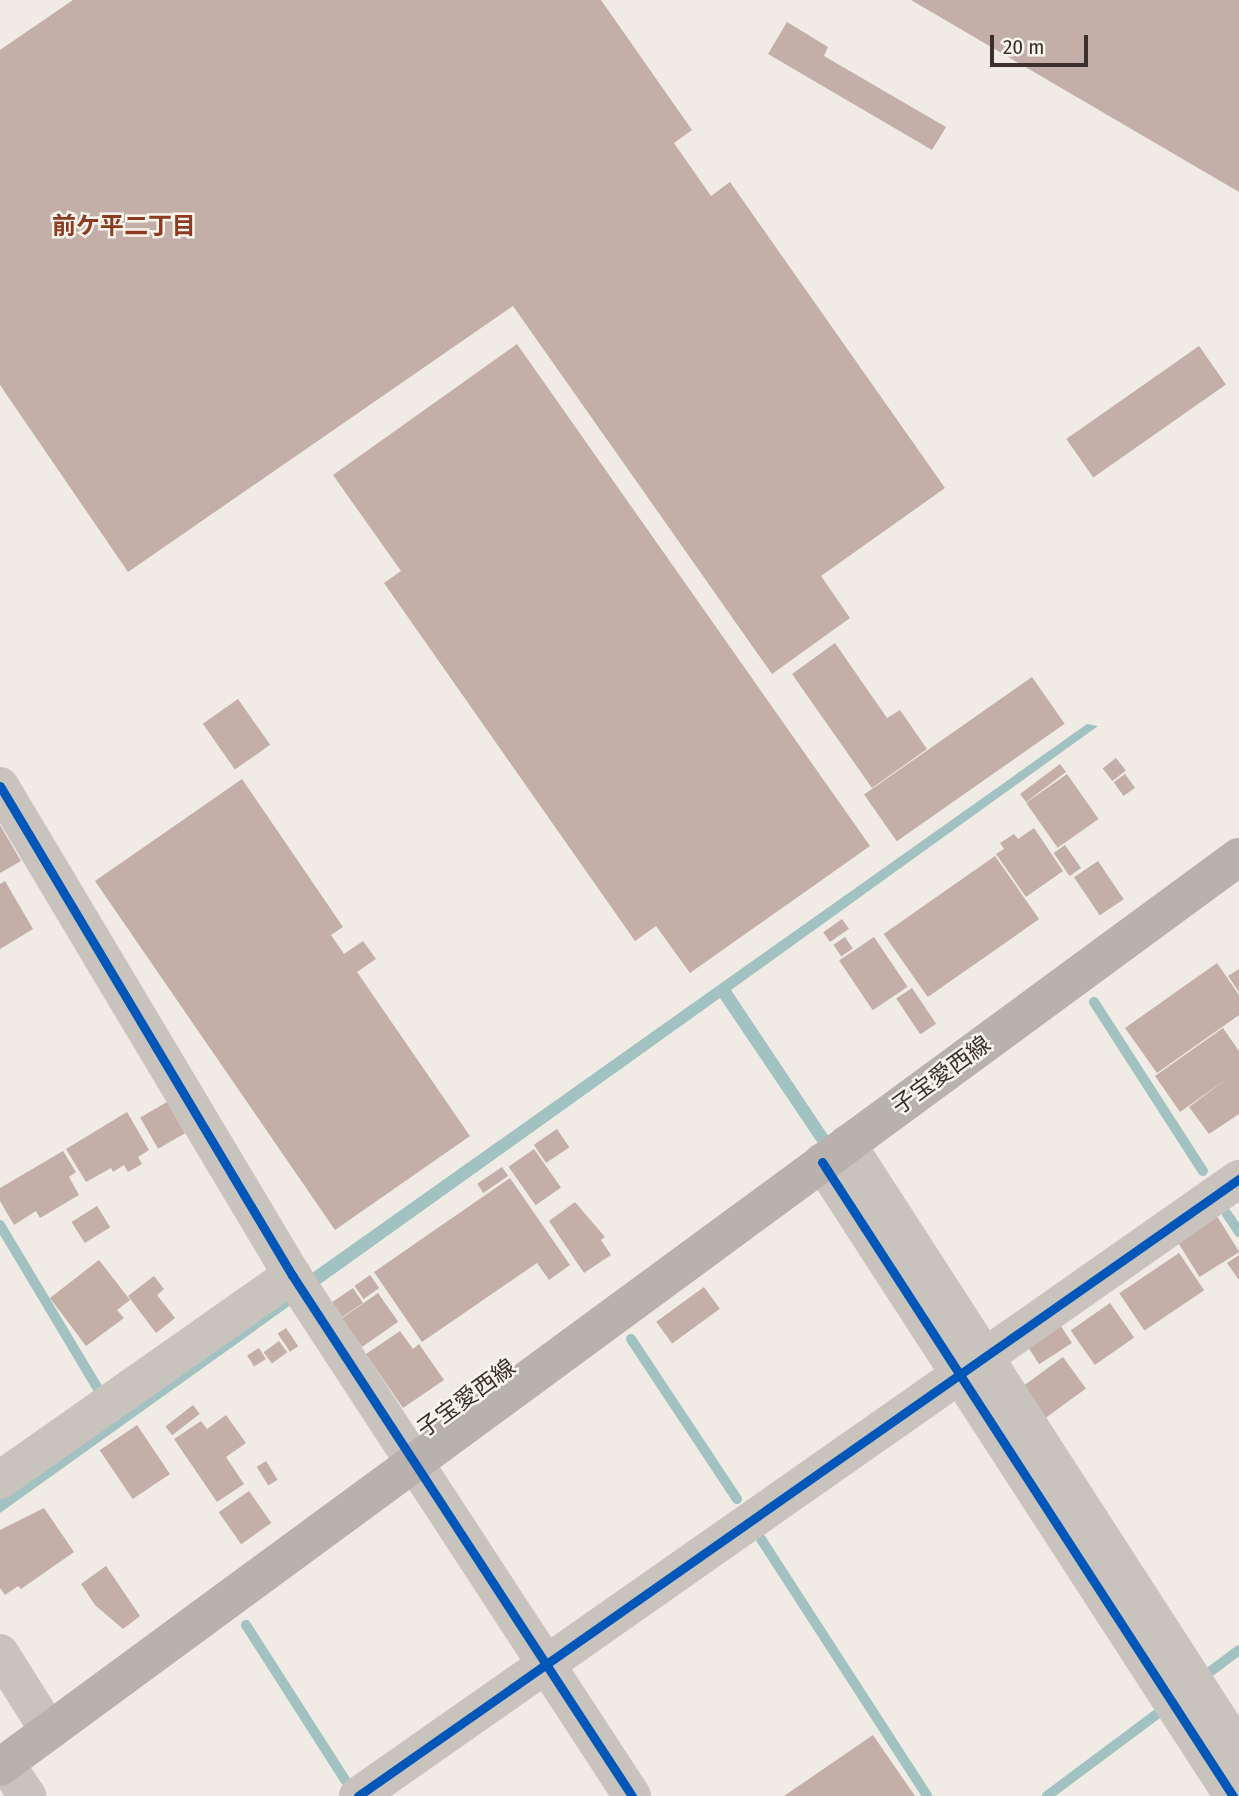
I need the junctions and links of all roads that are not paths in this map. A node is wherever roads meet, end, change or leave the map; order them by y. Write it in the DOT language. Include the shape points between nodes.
graph roads {
  1 [pos="0,786"];
  2 [pos="1239,857"];
  3 [pos="834,1153"];
  4 [pos="1239,1179"];
  5 [pos="300,1286"];
  6 [pos="971,1363"];
  7 [pos="415,1460"];
  8 [pos="0,1480"];
  9 [pos="0,1653"];
  10 [pos="545,1662"];
  11 [pos="49,1731"];
  12 [pos="1239,1751"];
  13 [pos="3,1765"];
  14 [pos="27,1796"];
  15 [pos="358,1796"];
  16 [pos="632,1796"];
  17 [pos="1234,1796"];
  1 -- 5 [label="street"];
  2 -- 3 [label="main road, 子宝愛西線"];
  3 -- 6 [label="street"];
  3 -- 7 [label="main road, 子宝愛西線"];
  4 -- 6 [label="street"];
  5 -- 7 [label="street"];
  5 -- 8 [label="street"];
  6 -- 10 [label="street"];
  6 -- 12 [label="street"];
  6 -- 17 [label="street"];
  7 -- 10 [label="street"];
  7 -- 11 [label="main road, 子宝愛西線"];
  9 -- 11 [label="street"];
  10 -- 15 [label="street"];
  10 -- 16 [label="street"];
  11 -- 13 [label="main road, 子宝愛西線"];
  13 -- 14 [label="street"];
}
